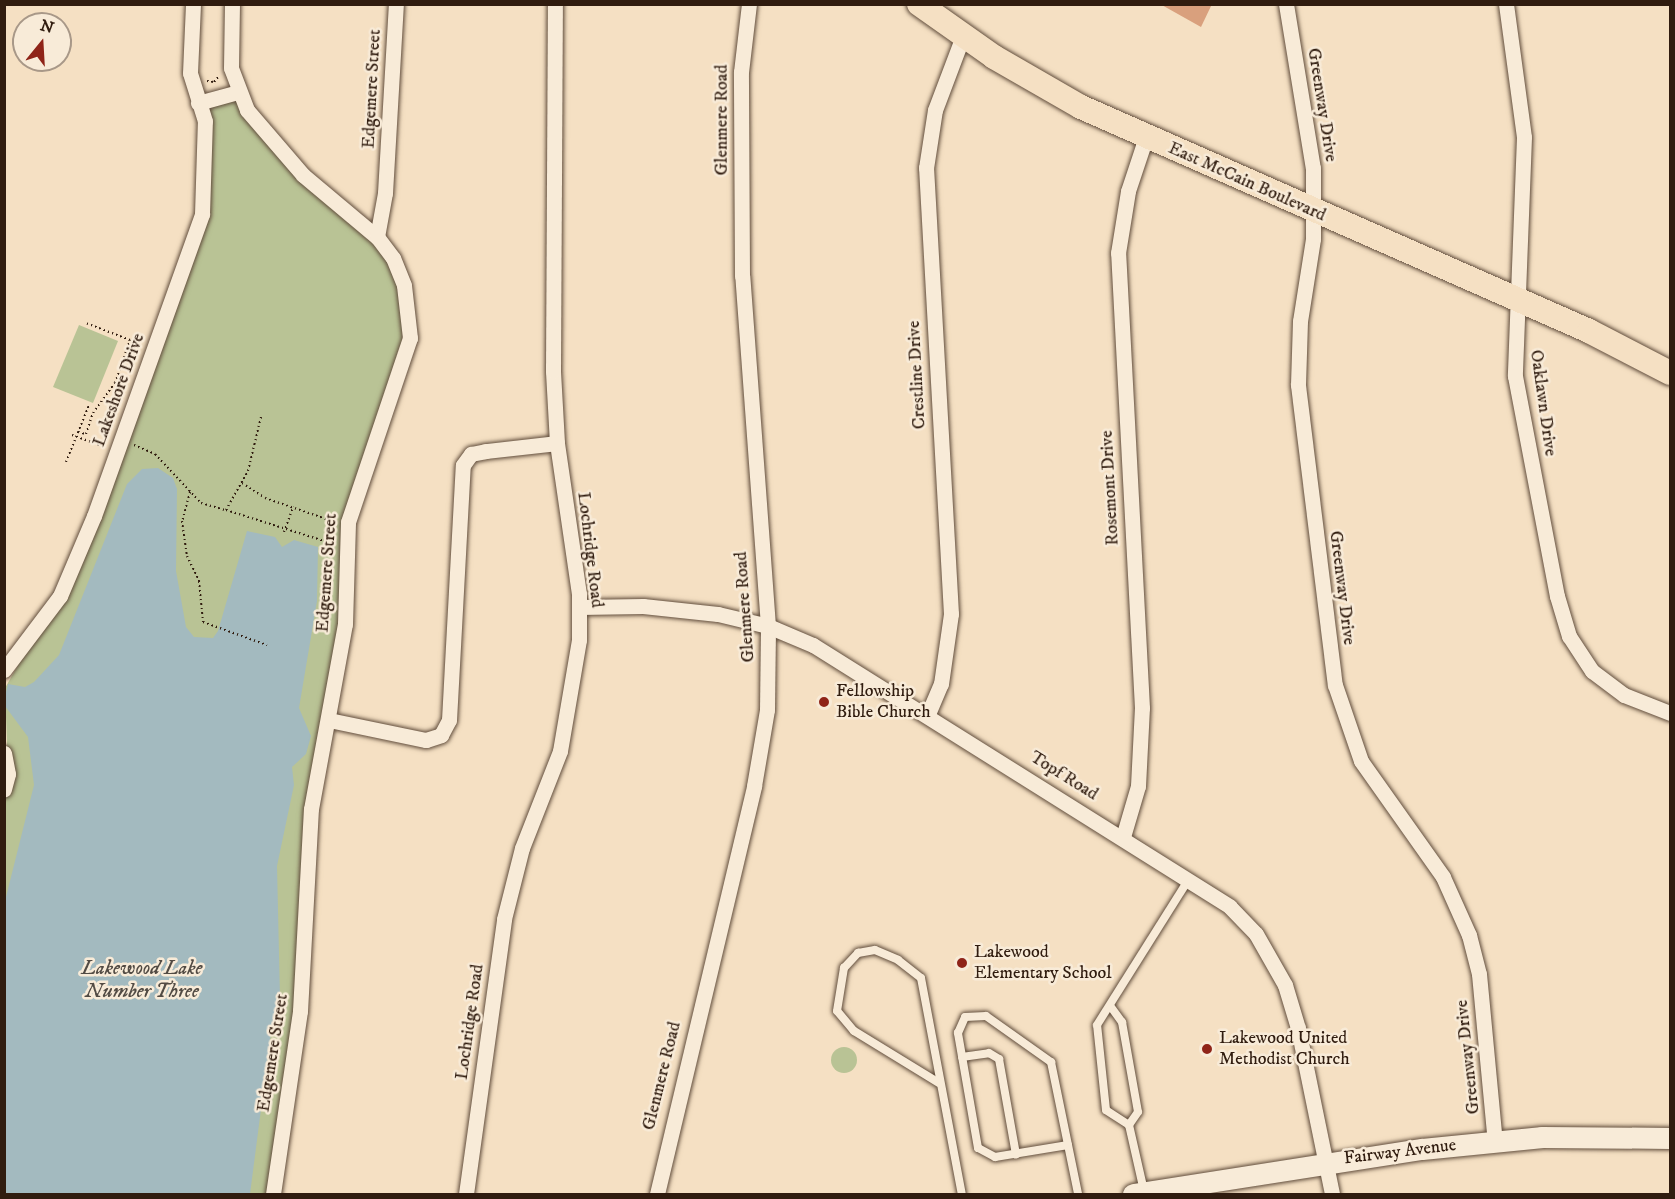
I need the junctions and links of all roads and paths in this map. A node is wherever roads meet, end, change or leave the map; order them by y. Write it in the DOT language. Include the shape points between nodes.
graph roads {
  1 [pos="193,4"];
  2 [pos="232,4"];
  3 [pos="396,4"];
  4 [pos="555,4"];
  5 [pos="749,4"];
  6 [pos="919,4"];
  7 [pos="1286,4"];
  8 [pos="1506,4"];
  9 [pos="963,36"];
  10 [pos="221,70"];
  11 [pos="202,79"];
  12 [pos="238,92"];
  13 [pos="198,103"];
  14 [pos="1146,137"];
  15 [pos="1313,211"];
  16 [pos="376,237"];
  17 [pos="1518,300"];
  18 [pos="86,323"];
  19 [pos="1589,331"];
  20 [pos="1671,359"];
  21 [pos="1671,374"];
  22 [pos="89,405"];
  23 [pos="261,417"];
  24 [pos="78,432"];
  25 [pos="72,435"];
  26 [pos="77,436"];
  27 [pos="121,438"];
  28 [pos="557,443"];
  29 [pos="106,447"];
  30 [pos="66,462"];
  31 [pos="242,483"];
  32 [pos="190,492"];
  33 [pos="293,507"];
  34 [pos="226,510"];
  35 [pos="348,522"];
  36 [pos="284,532"];
  37 [pos="347,548"];
  38 [pos="579,607"];
  39 [pos="768,627"];
  40 [pos="267,645"];
  41 [pos="4,670"];
  42 [pos="1671,713"];
  43 [pos="928,714"];
  44 [pos="329,720"];
  45 [pos="4,753"];
  46 [pos="4,789"];
  47 [pos="1123,837"];
  48 [pos="1190,879"];
  49 [pos="1111,1007"];
  50 [pos="962,1057"];
  51 [pos="939,1083"];
  52 [pos="1129,1125"];
  53 [pos="1671,1138"];
  54 [pos="1495,1142"];
  55 [pos="1068,1145"];
  56 [pos="1016,1154"];
  57 [pos="1324,1161"];
  58 [pos="1139,1193"];
  59 [pos="273,1194"];
  60 [pos="466,1194"];
  61 [pos="657,1194"];
  62 [pos="962,1194"];
  63 [pos="1078,1194"];
  64 [pos="1332,1194"];
  1 -- 13 [label="street, Lakeshore Drive" via="190,73"];
  2 -- 12 [label="street" via="231,68"];
  3 -- 16 [label="street, Edgemere Street" via="385,193"];
  4 -- 28 [label="street, Lochridge Road" via="552,359"];
  5 -- 39 [label="street, Glenmere Road" via="741,72 744,348"];
  6 -- 9 [label="main road, East McCain Boulevard"];
  7 -- 15 [label="street, Greenway Drive" via="1312,168"];
  8 -- 17 [label="street, Oaklawn Drive" via="1524,137"];
  9 -- 14 [label="main road, East McCain Boulevard" via="1041,85"];
  9 -- 43 [label="street, Crestline Drive" via="935,110 926,168 951,614 941,684"];
  10 -- 11 [label="path" via="214,82"];
  12 -- 13 [label="street"];
  12 -- 16 [label="street" via="247,110 303,174"];
  13 -- 27 [label="street, Lakeshore Drive" via="205,121 202,214"];
  14 -- 15 [label="main road, East McCain Boulevard"];
  14 -- 47 [label="street, Rosemont Drive" via="1128,191 1118,253 1142,708 1138,786"];
  15 -- 17 [label="main road, East McCain Boulevard"];
  15 -- 54 [label="street, Greenway Drive" via="1298,385 1335,686 1361,761 1438,869 1469,935 1479,974"];
  16 -- 35 [label="street, Edgemere Street" via="393,258 404,285 410,338"];
  17 -- 19 [label="main road, East McCain Boulevard"];
  17 -- 42 [label="street, Oaklawn Drive" via="1515,356 1519,406 1567,629 1582,658 1610,687"];
  18 -- 24 [label="path" via="130,340 115,383 93,413 86,434"];
  19 -- 20 [label="main road, East McCain Boulevard"];
  19 -- 21 [label="main road, East McCain Boulevard"];
  22 -- 24 [label="path"];
  23 -- 31 [label="path"];
  24 -- 26 [label="path"];
  25 -- 26 [label="path"];
  26 -- 29 [label="path"];
  26 -- 30 [label="path"];
  27 -- 32 [label="path" via="155,454"];
  27 -- 41 [label="street, Lakeshore Drive" via="60,596"];
  28 -- 38 [label="street, Lochridge Road"];
  28 -- 44 [label="street" via="471,454 463,465 449,720 441,735 426,740"];
  31 -- 33 [label="path" via="265,498"];
  31 -- 34 [label="path"];
  32 -- 34 [label="path" via="201,503"];
  32 -- 40 [label="path" via="182,521 188,556 199,581 202,622"];
  33 -- 35 [label="path" via="320,519"];
  33 -- 36 [label="path"];
  34 -- 36 [label="path" via="276,524"];
  35 -- 37 [label="street, Edgemere Street"];
  36 -- 37 [label="path"];
  37 -- 44 [label="street, Edgemere Street" via="345,624"];
  38 -- 39 [label="street, Topf Road" via="683,608"];
  38 -- 60 [label="street, Lochridge Road" via="569,718 549,785 522,848 504,919"];
  39 -- 43 [label="street, Topf Road" via="845,662"];
  39 -- 61 [label="street, Glenmere Road" via="767,710 754,786"];
  43 -- 47 [label="street, Topf Road"];
  44 -- 59 [label="street, Edgemere Street" via="306,850 300,1011"];
  45 -- 46 [label="street" via="8,774"];
  47 -- 48 [label="street, Topf Road"];
  48 -- 49 [label="lane"];
  48 -- 57 [label="street, Topf Road" via="1247,923 1277,968 1296,1020"];
  49 -- 52 [label="lane" via="1122,1022 1138,1112"];
  49 -- 52 [label="lane" via="1096,1025 1106,1110"];
  50 -- 55 [label="lane" via="960,1024 972,1015 986,1016 1043,1052 1051,1062"];
  50 -- 56 [label="lane" via="978,1148 995,1157"];
  50 -- 56 [label="lane" via="989,1053 999,1059"];
  51 -- 51 [label="lane" via="921,978 898,960 875,950 858,953 844,968 837,1011 854,1031"];
  51 -- 62 [label="lane"];
  52 -- 58 [label="lane"];
  53 -- 54 [label="street, Fairway Avenue" via="1601,1135"];
  54 -- 57 [label="street, Fairway Avenue"];
  55 -- 56 [label="lane"];
  55 -- 63 [label="lane"];
  57 -- 58 [label="street, Fairway Avenue"];
  57 -- 64 [label="street, Topf Road"];
}
